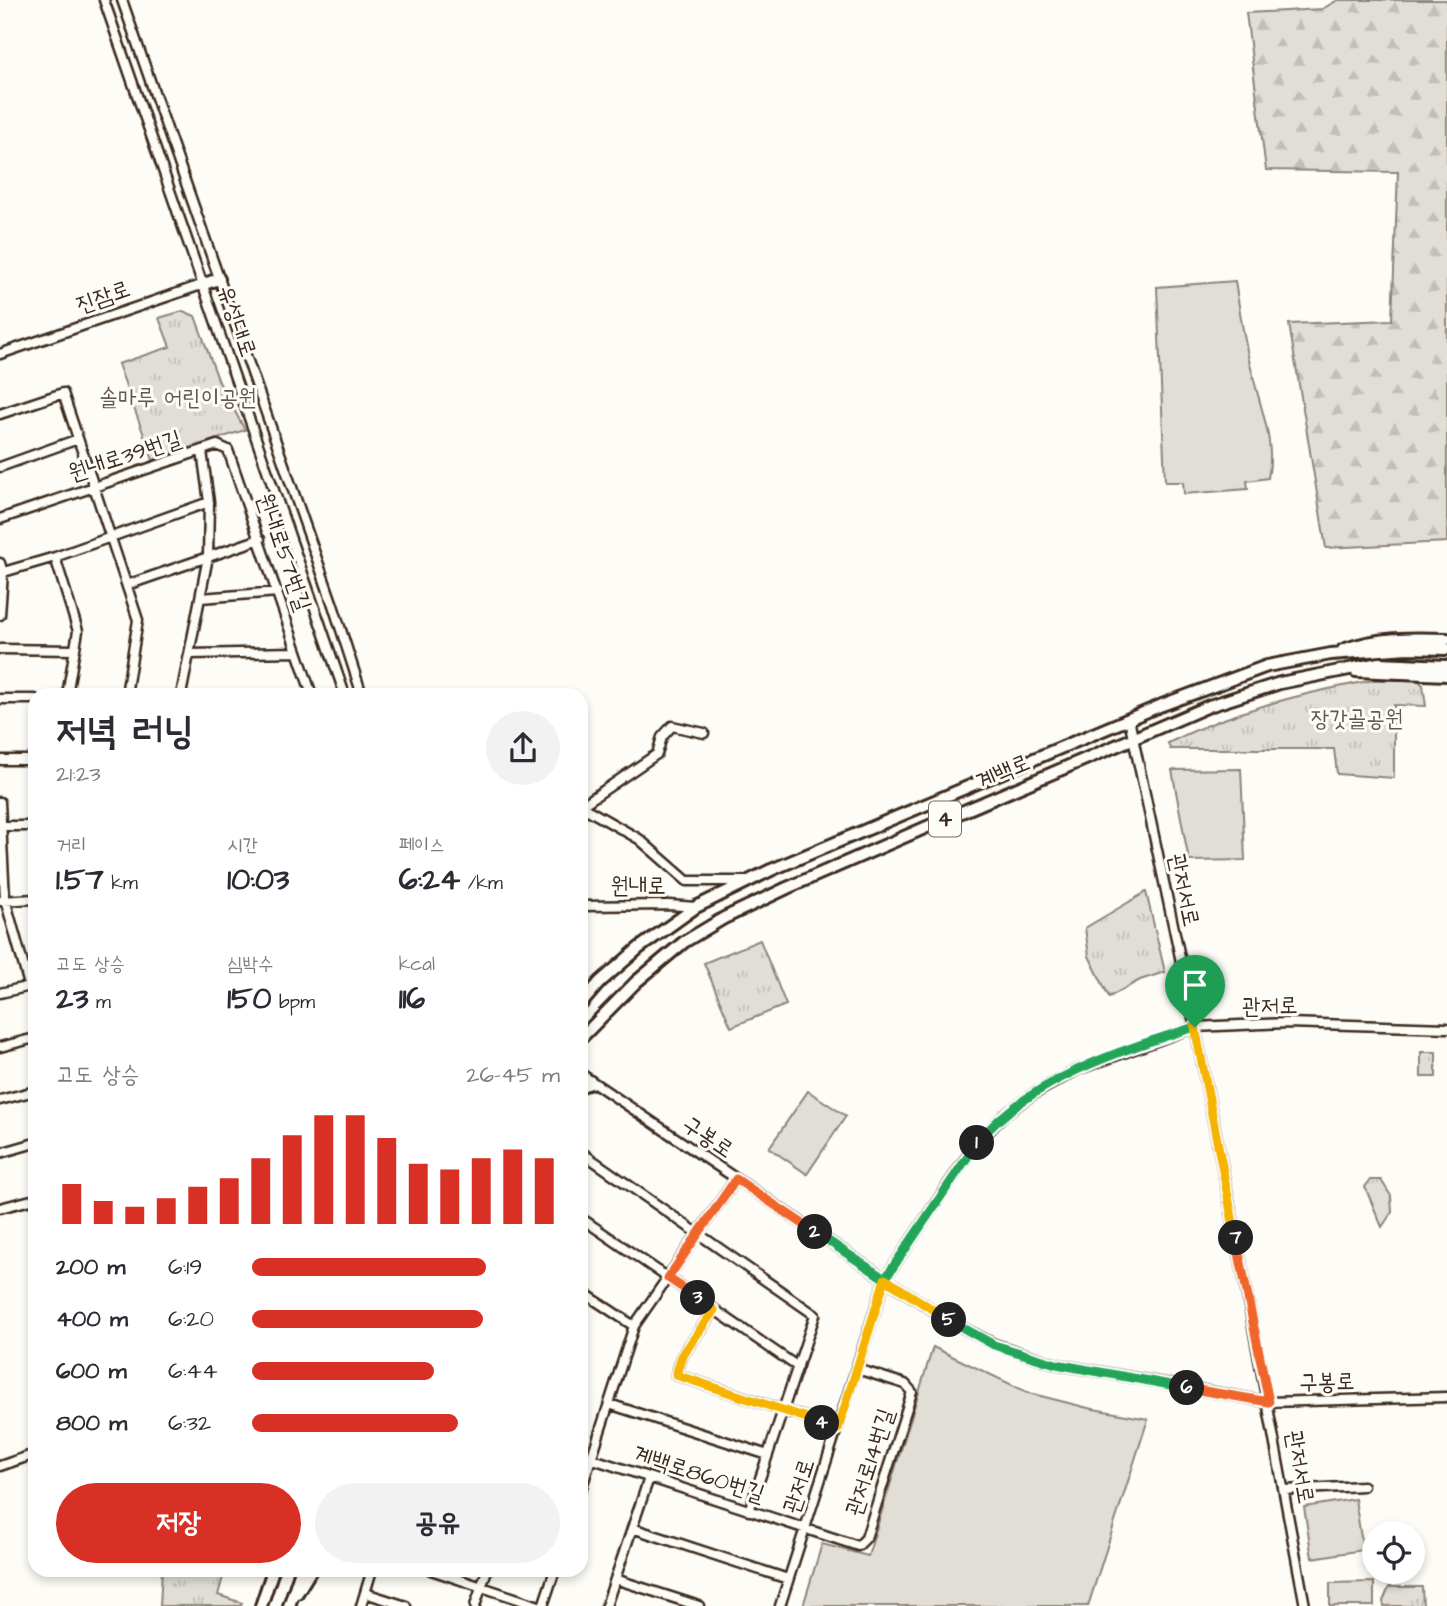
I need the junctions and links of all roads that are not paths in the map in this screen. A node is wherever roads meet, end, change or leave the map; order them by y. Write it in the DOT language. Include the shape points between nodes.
graph roads {
  1 [pos="104,0"];
  2 [pos="122,0"];
  3 [pos="219,279"];
  4 [pos="204,284"];
  5 [pos="0,354"];
  6 [pos="0,414"];
  7 [pos="78,439"];
  8 [pos="202,451"];
  9 [pos="0,467"];
  10 [pos="94,486"];
  11 [pos="209,502"];
  12 [pos="0,519"];
  13 [pos="111,537"];
  14 [pos="260,539"];
  15 [pos="55,557"];
  16 [pos="208,557"];
  17 [pos="0,563"];
  18 [pos="2,573"];
  19 [pos="127,585"];
  20 [pos="278,592"];
  21 [pos="201,598"];
  22 [pos="0,615"];
  23 [pos="1447,639"];
  24 [pos="0,649"];
  25 [pos="1447,649"];
  26 [pos="75,650"];
  27 [pos="295,652"];
  28 [pos="190,654"];
  29 [pos="1331,654"];
  30 [pos="1447,666"];
  31 [pos="1346,670"];
  32 [pos="1447,675"];
  33 [pos="68,688"];
  34 [pos="127,688"];
  35 [pos="183,688"];
  36 [pos="309,688"];
  37 [pos="343,688"];
  38 [pos="360,688"];
  39 [pos="0,699"];
  40 [pos="28,699"];
  41 [pos="1129,719"];
  42 [pos="704,733"];
  43 [pos="1133,739"];
  44 [pos="0,760"];
  45 [pos="28,760"];
  46 [pos="588,801"];
  47 [pos="0,802"];
  48 [pos="588,810"];
  49 [pos="1,826"];
  50 [pos="28,826"];
  51 [pos="747,881"];
  52 [pos="28,899"];
  53 [pos="3,900"];
  54 [pos="588,906"];
  55 [pos="696,907"];
  56 [pos="28,973"];
  57 [pos="600,982"];
  58 [pos="28,986"];
  59 [pos="588,990"];
  60 [pos="0,993"];
  61 [pos="588,996"];
  62 [pos="1195,1027"];
  63 [pos="1447,1028"];
  64 [pos="588,1031"];
  65 [pos="28,1040"];
  66 [pos="0,1047"];
  67 [pos="588,1085"];
  68 [pos="28,1093"];
  69 [pos="0,1100"];
  70 [pos="28,1145"];
  71 [pos="0,1153"];
  72 [pos="588,1157"];
  73 [pos="736,1179"];
  74 [pos="28,1201"];
  75 [pos="0,1208"];
  76 [pos="588,1223"];
  77 [pos="699,1234"];
  78 [pos="668,1278"];
  79 [pos="885,1279"];
  80 [pos="588,1296"];
  81 [pos="714,1310"];
  82 [pos="634,1326"];
  83 [pos="798,1367"];
  84 [pos="857,1369"];
  85 [pos="1447,1397"];
  86 [pos="1269,1402"];
  87 [pos="609,1404"];
  88 [pos="783,1410"];
  89 [pos="838,1429"];
  90 [pos="768,1455"];
  91 [pos="28,1456"];
  92 [pos="588,1457"];
  93 [pos="591,1458"];
  94 [pos="0,1466"];
  95 [pos="588,1468"];
  96 [pos="649,1478"];
  97 [pos="1363,1486"];
  98 [pos="1284,1490"];
  99 [pos="750,1511"];
  100 [pos="632,1528"];
  101 [pos="805,1530"];
  102 [pos="271,1577"];
  103 [pos="298,1577"];
  104 [pos="307,1577"];
  105 [pos="370,1577"];
  106 [pos="453,1577"];
  107 [pos="485,1577"];
  108 [pos="552,1577"];
  109 [pos="615,1579"];
  110 [pos="788,1579"];
  111 [pos="482,1586"];
  112 [pos="365,1593"];
  113 [pos="290,1603"];
  114 [pos="261,1606"];
  115 [pos="361,1606"];
  116 [pos="406,1606"];
  117 [pos="475,1606"];
  118 [pos="541,1606"];
  119 [pos="606,1606"];
  120 [pos="698,1606"];
  121 [pos="780,1606"];
  122 [pos="1305,1606"];
  1 -- 4 [label="street, 유성대로"];
  2 -- 3 [label="street, 유성대로"];
  3 -- 4 [label="main road, 진잠로"];
  3 -- 38 [label="street, 유성대로"];
  4 -- 5 [label="street, 진잠로"];
  4 -- 37 [label="street, 유성대로"];
  6 -- 7 [label="street" via="63,393"];
  7 -- 9 [label="street"];
  7 -- 10 [label="street"];
  8 -- 10 [label="street, 원내로39번길"];
  8 -- 11 [label="street, 원내로39번길"];
  8 -- 14 [label="street, 원내로57번길" via="217,446 228,450"];
  10 -- 12 [label="street, 원내로39번길"];
  10 -- 13 [label="street"];
  11 -- 13 [label="street"];
  11 -- 16 [label="street, 원내로39번길"];
  13 -- 15 [label="street"];
  13 -- 19 [label="street"];
  14 -- 16 [label="street"];
  14 -- 20 [label="street, 원내로57번길"];
  15 -- 18 [label="street"];
  15 -- 26 [label="street" via="76,620"];
  16 -- 19 [label="street"];
  16 -- 21 [label="street, 원내로39번길"];
  17 -- 18 [label="street"];
  18 -- 22 [label="street"];
  19 -- 34 [label="street" via="138,620"];
  20 -- 21 [label="street"];
  20 -- 27 [label="street, 원내로57번길"];
  21 -- 28 [label="street, 원내로39번길"];
  23 -- 29 [label="main road" via="1384,640"];
  24 -- 26 [label="street"];
  25 -- 29 [label="main road, 계백로 / 4"];
  26 -- 33 [label="street"];
  27 -- 28 [label="street"];
  27 -- 36 [label="street, 원내로57번길"];
  28 -- 35 [label="street, 원내로39번길"];
  29 -- 41 [label="main road, 계백로 / 4" via="1267,666"];
  30 -- 31 [label="main road, 계백로 / 4" via="1379,663"];
  31 -- 32 [label="main road"];
  31 -- 43 [label="main road, 계백로 / 4" via="1280,683 1209,706"];
  39 -- 40 [label="street"];
  41 -- 43 [label="street, 관저서로"];
  41 -- 51 [label="main road, 계백로 / 4"];
  42 -- 46 [label="street" via="672,726 662,737 657,754"];
  43 -- 62 [label="street, 관저서로"];
  43 -- 64 [label="main road, 계백로 / 4" via="724,918 674,950"];
  44 -- 45 [label="street"];
  47 -- 49 [label="street"];
  48 -- 51 [label="street" via="639,839 687,881"];
  49 -- 50 [label="street"];
  49 -- 53 [label="street"];
  51 -- 55 [label="main road, 계백로 / 4"];
  52 -- 53 [label="street"];
  53 -- 56 [label="street"];
  54 -- 55 [label="street, 원내로"];
  55 -- 57 [label="main road, 계백로 / 4"];
  57 -- 59 [label="main road"];
  57 -- 61 [label="main road, 계백로 / 4"];
  58 -- 60 [label="street"];
  62 -- 63 [label="street, 관저로" via="1288,1023"];
  62 -- 79 [label="street, 관저로" via="1077,1070 1005,1114 972,1149"];
  62 -- 86 [label="street, 관저서로"];
  65 -- 66 [label="street"];
  67 -- 73 [label="street, 구봉로"];
  68 -- 69 [label="street"];
  70 -- 71 [label="street"];
  72 -- 77 [label="street"];
  73 -- 77 [label="street"];
  73 -- 79 [label="street, 구봉로"];
  74 -- 75 [label="street"];
  76 -- 78 [label="street"];
  77 -- 78 [label="street"];
  77 -- 83 [label="street" via="815,1315"];
  78 -- 81 [label="street"];
  78 -- 82 [label="street"];
  79 -- 84 [label="street, 관저로"];
  79 -- 86 [label="street, 구봉로" via="994,1345 1056,1364"];
  80 -- 82 [label="street"];
  81 -- 83 [label="street"];
  81 -- 88 [label="street" via="682,1356 676,1375"];
  82 -- 87 [label="street"];
  83 -- 88 [label="street"];
  84 -- 89 [label="street, 관저로"];
  84 -- 101 [label="street, 관저로14번길" via="905,1384 912,1392 866,1538 859,1546"];
  85 -- 86 [label="street, 구봉로"];
  86 -- 98 [label="street, 관저서로"];
  87 -- 90 [label="street"];
  87 -- 93 [label="street"];
  88 -- 89 [label="street"];
  88 -- 90 [label="street"];
  89 -- 101 [label="street, 관저로"];
  90 -- 99 [label="street"];
  91 -- 94 [label="street"];
  92 -- 93 [label="street, 계백로860번길"];
  93 -- 95 [label="street"];
  93 -- 96 [label="street, 계백로860번길"];
  96 -- 99 [label="street, 계백로860번길"];
  96 -- 100 [label="street"];
  97 -- 98 [label="street"];
  98 -- 122 [label="street, 관저서로"];
  99 -- 101 [label="street, 계백로860번길"];
  100 -- 109 [label="street"];
  100 -- 110 [label="street"];
  101 -- 110 [label="street, 관저로"];
  102 -- 114 [label="main road"];
  103 -- 113 [label="main road"];
  104 -- 113 [label="main road"];
  105 -- 112 [label="street"];
  106 -- 111 [label="street"];
  107 -- 111 [label="street"];
  108 -- 118 [label="street"];
  109 -- 119 [label="street"];
  109 -- 120 [label="street"];
  110 -- 121 [label="street, 관저로"];
  111 -- 117 [label="street"];
  111 -- 118 [label="street"];
  112 -- 115 [label="street"];
  112 -- 116 [label="street"];
}
